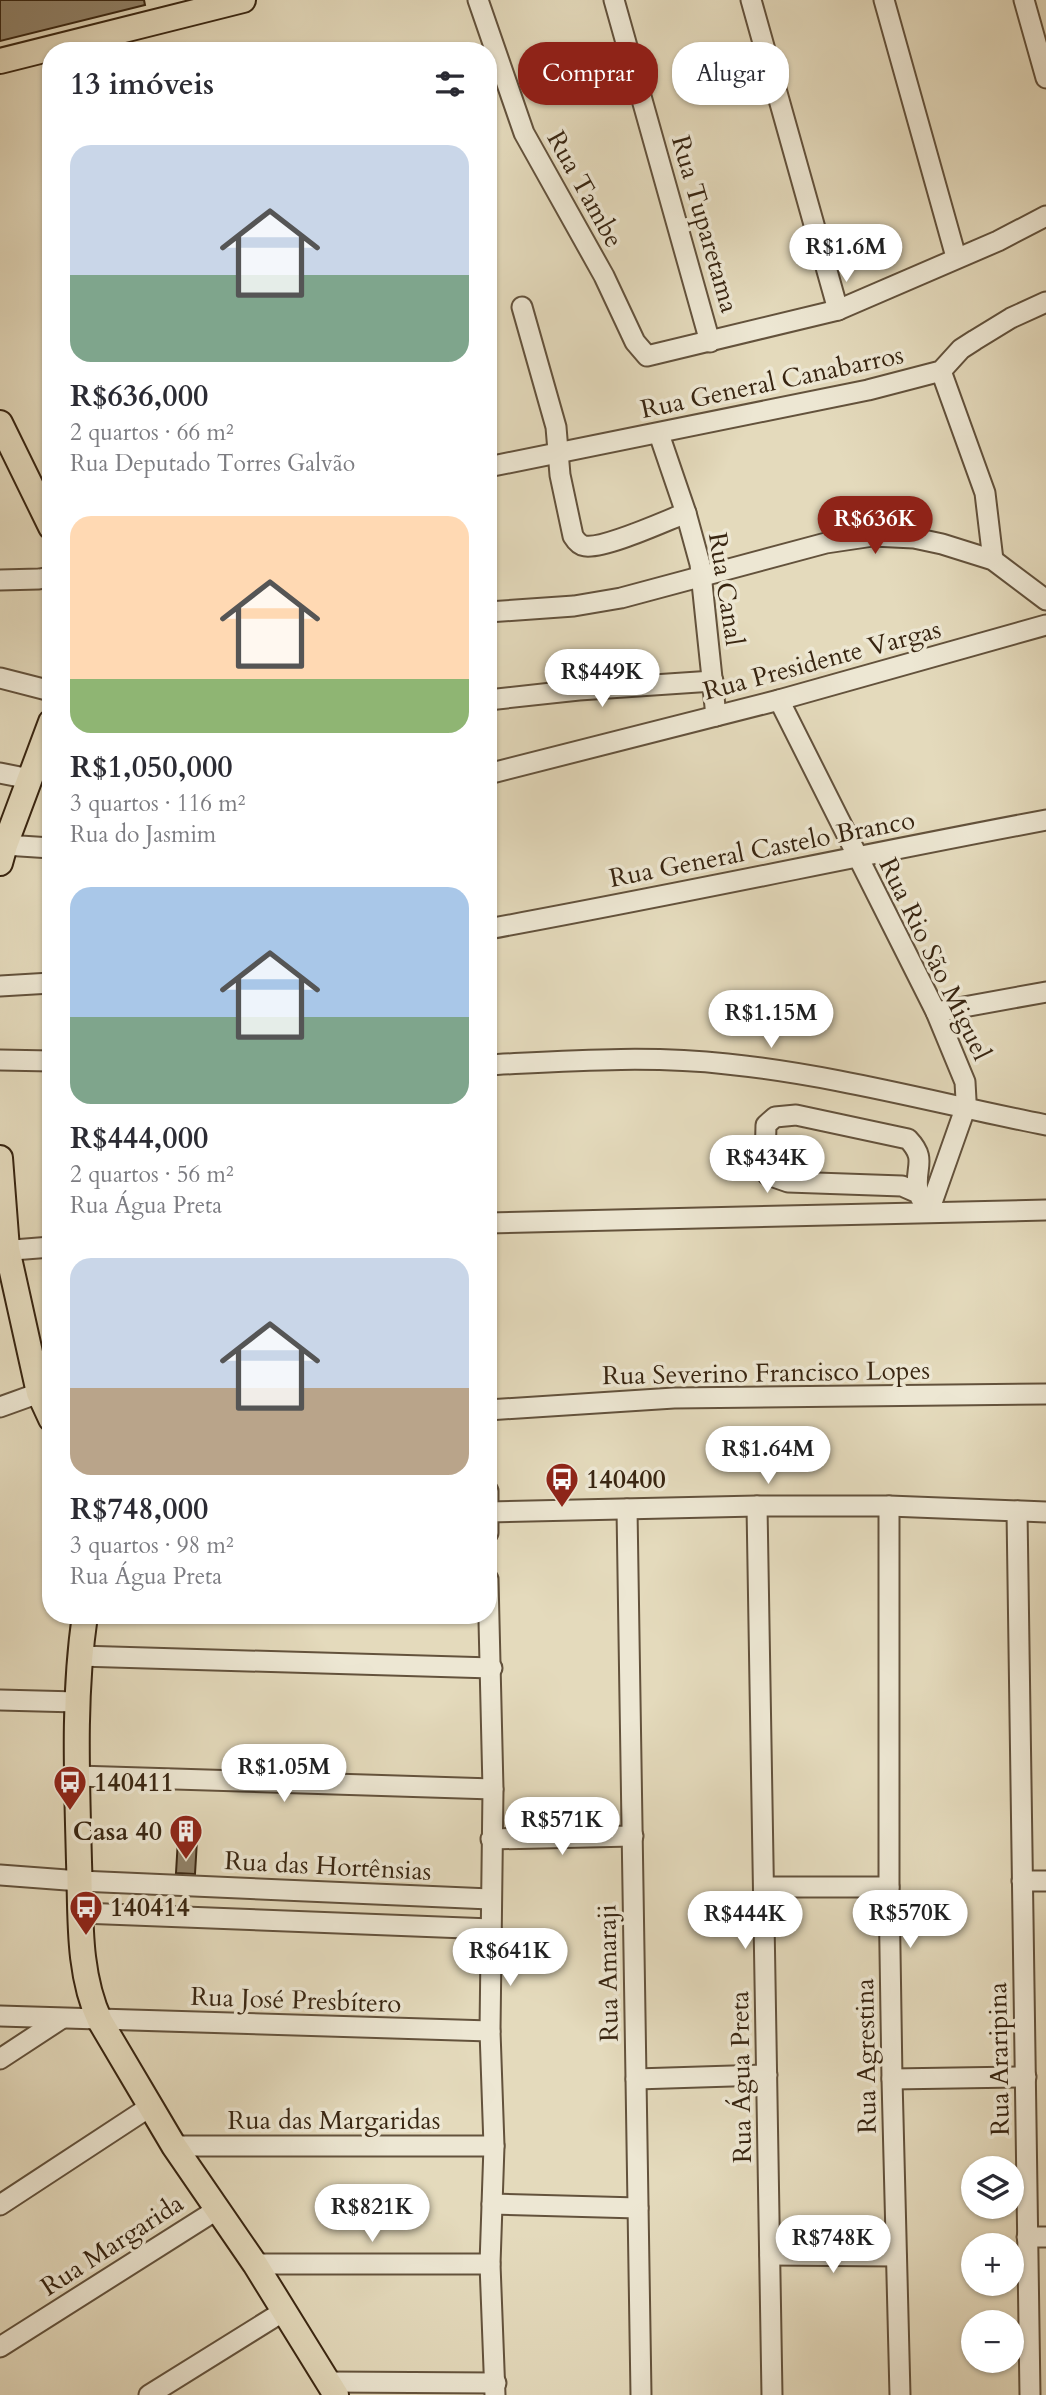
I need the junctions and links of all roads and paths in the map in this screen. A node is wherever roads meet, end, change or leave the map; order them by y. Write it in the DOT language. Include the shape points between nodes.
graph roads {
  1 [pos="243,0"];
  2 [pos="478,0"];
  3 [pos="614,0"];
  4 [pos="751,0"];
  5 [pos="884,0"];
  6 [pos="1024,0"];
  7 [pos="76,42"];
  8 [pos="493,42"];
  9 [pos="42,50"];
  10 [pos="497,55"];
  11 [pos="0,61"];
  12 [pos="1046,78"];
  13 [pos="1046,216"];
  14 [pos="956,257"];
  15 [pos="1046,302"];
  16 [pos="523,307"];
  17 [pos="838,310"];
  18 [pos="710,342"];
  19 [pos="941,371"];
  20 [pos="0,423"];
  21 [pos="659,434"];
  22 [pos="558,452"];
  23 [pos="7,453"];
  24 [pos="497,465"];
  25 [pos="42,512"];
  26 [pos="686,513"];
  27 [pos="993,560"];
  28 [pos="701,576"];
  29 [pos="42,578"];
  30 [pos="0,580"];
  31 [pos="1046,600"];
  32 [pos="497,611"];
  33 [pos="1046,625"];
  34 [pos="0,678"];
  35 [pos="713,681"];
  36 [pos="42,689"];
  37 [pos="497,699"];
  38 [pos="779,700"];
  39 [pos="716,716"];
  40 [pos="42,748"];
  41 [pos="497,772"];
  42 [pos="0,773"];
  43 [pos="30,779"];
  44 [pos="1046,820"];
  45 [pos="42,849"];
  46 [pos="856,855"];
  47 [pos="1,856"];
  48 [pos="497,927"];
  49 [pos="42,984"];
  50 [pos="0,986"];
  51 [pos="1046,992"];
  52 [pos="936,1012"];
  53 [pos="0,1060"];
  54 [pos="42,1061"];
  55 [pos="497,1065"];
  56 [pos="965,1109"];
  57 [pos="1046,1125"];
  58 [pos="0,1158"];
  59 [pos="918,1193"];
  60 [pos="1046,1210"];
  61 [pos="929,1211"];
  62 [pos="497,1223"];
  63 [pos="42,1248"];
  64 [pos="4,1250"];
  65 [pos="39,1393"];
  66 [pos="1046,1394"];
  67 [pos="42,1400"];
  68 [pos="0,1407"];
  69 [pos="497,1409"];
  70 [pos="757,1506"];
  71 [pos="889,1506"];
  72 [pos="627,1509"];
  73 [pos="1017,1511"];
  74 [pos="497,1512"];
  75 [pos="1046,1512"];
  76 [pos="84,1624"];
  77 [pos="490,1624"];
  78 [pos="79,1656"];
  79 [pos="492,1668"];
  80 [pos="0,1700"];
  81 [pos="77,1702"];
  82 [pos="77,1776"];
  83 [pos="493,1789"];
  84 [pos="633,1836"];
  85 [pos="491,1839"];
  86 [pos="0,1875"];
  87 [pos="80,1881"];
  88 [pos="1022,1881"];
  89 [pos="1046,1881"];
  90 [pos="764,1887"];
  91 [pos="889,1887"];
  92 [pos="490,1899"];
  93 [pos="81,1913"];
  94 [pos="491,1929"];
  95 [pos="0,2016"];
  96 [pos="61,2019"];
  97 [pos="100,2021"];
  98 [pos="490,2031"];
  99 [pos="0,2059"];
  100 [pos="767,2075"];
  101 [pos="1026,2077"];
  102 [pos="636,2079"];
  103 [pos="892,2079"];
  104 [pos="151,2106"];
  105 [pos="174,2146"];
  106 [pos="494,2147"];
  107 [pos="492,2204"];
  108 [pos="0,2205"];
  109 [pos="638,2208"];
  110 [pos="218,2209"];
  111 [pos="1036,2237"];
  112 [pos="770,2255"];
  113 [pos="896,2256"];
  114 [pos="255,2264"];
  115 [pos="490,2264"];
  116 [pos="284,2311"];
  117 [pos="0,2347"];
  118 [pos="332,2389"];
  119 [pos="496,2389"];
  120 [pos="149,2395"];
  121 [pos="641,2395"];
  122 [pos="772,2395"];
  123 [pos="900,2395"];
  124 [pos="1030,2395"];
  1 -- 7 [label="main road"];
  2 -- 8 [label="street, Rua Tambe"];
  3 -- 18 [label="street, Rua Tuparetama"];
  4 -- 17 [label="street"];
  5 -- 14 [label="street"];
  6 -- 12 [label="street"];
  9 -- 11 [label="main road"];
  10 -- 18 [label="street, Rua Tambe" via="524,133 604,276 635,342 648,356"];
  13 -- 14 [label="street"];
  14 -- 17 [label="street"];
  15 -- 19 [label="street, Rua General Canabarros" via="989,330 961,349"];
  16 -- 22 [label="street" via="556,426"];
  17 -- 18 [label="street"];
  19 -- 21 [label="street, Rua General Canabarros"];
  19 -- 27 [label="street" via="985,492"];
  20 -- 23 [label="main road"];
  21 -- 22 [label="street, Rua General Canabarros"];
  21 -- 26 [label="street, Rua Canal"];
  22 -- 24 [label="street, Rua General Canabarros"];
  22 -- 26 [label="street" via="573,536 582,545 599,545"];
  23 -- 25 [label="main road"];
  26 -- 28 [label="street, Rua Canal"];
  27 -- 28 [label="street" via="914,538 873,536 826,543"];
  27 -- 31 [label="street"];
  28 -- 32 [label="street" via="621,598"];
  28 -- 35 [label="street, Rua Canal"];
  29 -- 30 [label="street"];
  33 -- 38 [label="street, Rua Presidente Vargas"];
  34 -- 36 [label="street"];
  35 -- 37 [label="street"];
  35 -- 39 [label="street, Rua Canal"];
  38 -- 39 [label="street, Rua Presidente Vargas"];
  38 -- 46 [label="street, Rua Rio São Miguel"];
  39 -- 41 [label="street, Rua Presidente Vargas"];
  40 -- 43 [label="main road"];
  42 -- 43 [label="street"];
  43 -- 47 [label="main road"];
  44 -- 46 [label="street, Rua General Castelo Branco"];
  45 -- 47 [label="street"];
  46 -- 48 [label="street, Rua General Castelo Branco"];
  46 -- 52 [label="street, Rua Rio São Miguel"];
  49 -- 50 [label="street"];
  51 -- 52 [label="street"];
  52 -- 56 [label="street, Rua Rio São Miguel" via="965,1082"];
  53 -- 54 [label="street"];
  55 -- 56 [label="street" via="626,1060 727,1063"];
  56 -- 57 [label="street"];
  56 -- 61 [label="street, Rua Rio São Miguel"];
  58 -- 64 [label="main road"];
  59 -- 59 [label="street" via="902,1186 788,1182 768,1175 766,1125 775,1117 796,1115 908,1139 918,1150"];
  59 -- 61 [label="street"];
  60 -- 61 [label="street"];
  61 -- 62 [label="street"];
  63 -- 64 [label="street"];
  64 -- 65 [label="main road"];
  65 -- 67 [label="main road"];
  65 -- 68 [label="street"];
  66 -- 69 [label="street, Rua Severino Francisco Lopes" via="674,1398"];
  70 -- 71 [label="street"];
  70 -- 72 [label="street"];
  70 -- 90 [label="street, Rua Água Preta"];
  71 -- 73 [label="street"];
  71 -- 91 [label="street, Rua Agrestina"];
  72 -- 74 [label="street"];
  72 -- 84 [label="street, Rua Amaraji"];
  73 -- 75 [label="street"];
  73 -- 88 [label="street, Rua Araripina"];
  76 -- 78 [label="main road"];
  77 -- 79 [label="street"];
  78 -- 79 [label="street"];
  78 -- 81 [label="main road"];
  79 -- 83 [label="street"];
  80 -- 81 [label="street"];
  81 -- 82 [label="main road"];
  82 -- 83 [label="street"];
  82 -- 87 [label="main road"];
  83 -- 85 [label="street"];
  84 -- 85 [label="street"];
  84 -- 102 [label="street, Rua Amaraji"];
  85 -- 92 [label="street"];
  86 -- 87 [label="street, Rua das Hortênsias"];
  87 -- 92 [label="street, Rua das Hortênsias"];
  87 -- 93 [label="main road"];
  88 -- 89 [label="street"];
  88 -- 101 [label="street, Rua Araripina"];
  90 -- 91 [label="street"];
  90 -- 100 [label="street, Rua Água Preta"];
  91 -- 103 [label="street, Rua Agrestina"];
  92 -- 94 [label="street"];
  93 -- 94 [label="street"];
  93 -- 97 [label="main road" via="90,2000"];
  94 -- 98 [label="street"];
  95 -- 96 [label="street, Rua José Presbítero"];
  96 -- 97 [label="street, Rua José Presbítero"];
  96 -- 99 [label="street"];
  97 -- 98 [label="street, Rua José Presbítero"];
  97 -- 104 [label="main road"];
  98 -- 106 [label="street"];
  100 -- 102 [label="street"];
  100 -- 112 [label="street, Rua Água Preta"];
  101 -- 103 [label="street"];
  101 -- 111 [label="street, Rua Araripina"];
  102 -- 109 [label="street, Rua Amaraji"];
  103 -- 113 [label="street, Rua Agrestina"];
  104 -- 105 [label="main road"];
  104 -- 108 [label="street"];
  105 -- 106 [label="street, Rua das Margaridas"];
  105 -- 110 [label="main road"];
  106 -- 107 [label="street"];
  107 -- 109 [label="street"];
  107 -- 115 [label="street"];
  109 -- 121 [label="street, Rua Amaraji"];
  110 -- 114 [label="main road"];
  110 -- 117 [label="street, Rua Margarida"];
  111 -- 124 [label="street, Rua Araripina"];
  112 -- 113 [label="street"];
  112 -- 122 [label="street, Rua Água Preta"];
  113 -- 123 [label="street, Rua Agrestina"];
  114 -- 115 [label="street"];
  114 -- 116 [label="main road"];
  115 -- 119 [label="street"];
  116 -- 118 [label="main road"];
  116 -- 120 [label="street"];
  118 -- 119 [label="street"];
}
